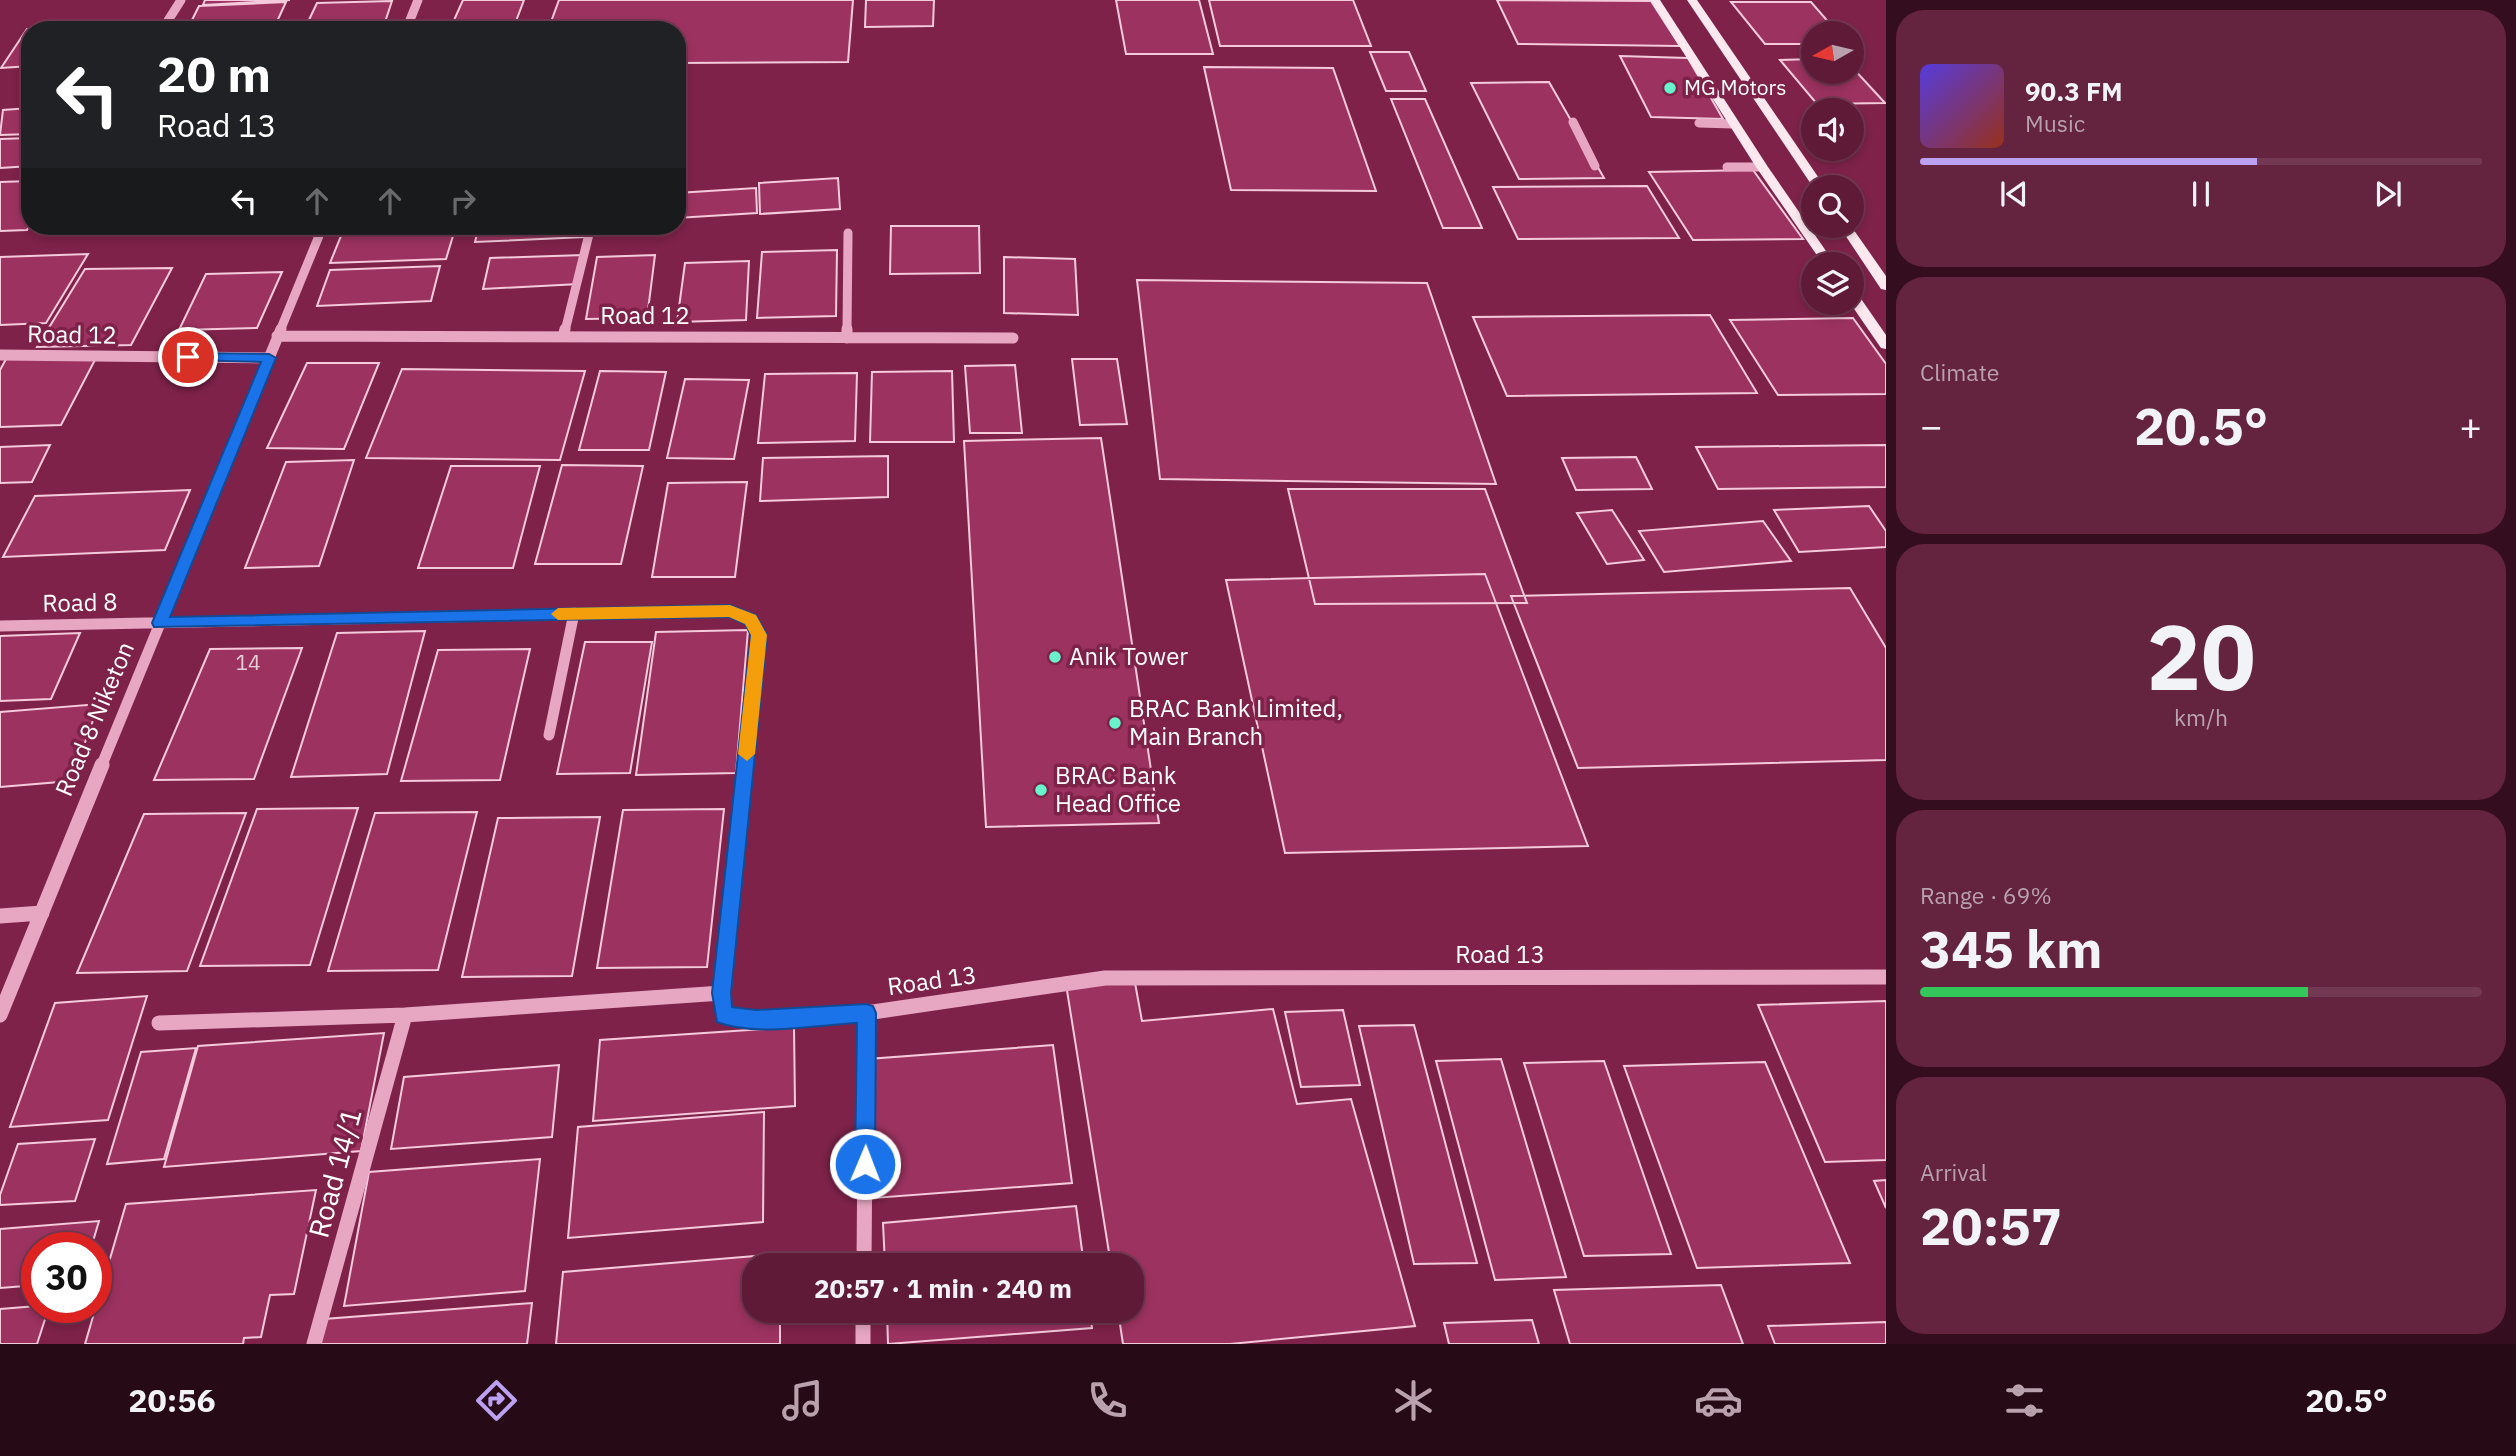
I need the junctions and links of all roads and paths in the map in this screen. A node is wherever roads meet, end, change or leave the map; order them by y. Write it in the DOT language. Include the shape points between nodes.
graph roads {
  1 [pos="181,0"];
  2 [pos="418,0"];
  3 [pos="1655,0"];
  4 [pos="1692,0"];
  5 [pos="168,21"];
  6 [pos="410,21"];
  7 [pos="1573,122"];
  8 [pos="1699,123"];
  9 [pos="1733,124"];
  10 [pos="1595,166"];
  11 [pos="1727,167"];
  12 [pos="1762,167"];
  13 [pos="1811,175"];
  14 [pos="848,233"];
  15 [pos="319,235"];
  16 [pos="589,235"];
  17 [pos="1853,238"];
  18 [pos="1821,252"];
  19 [pos="1886,286"];
  20 [pos="1864,313"];
  21 [pos="277,336"];
  22 [pos="563,337"];
  23 [pos="847,338"];
  24 [pos="1013,338"];
  25 [pos="1886,345"];
  26 [pos="0,355"];
  27 [pos="269,358"];
  28 [pos="574,613"];
  29 [pos="160,623"];
  30 [pos="0,626"];
  31 [pos="550,735"];
  32 [pos="67,846"];
  33 [pos="41,913"];
  34 [pos="0,916"];
  35 [pos="1886,977"];
  36 [pos="722,993"];
  37 [pos="866,1013"];
  38 [pos="0,1015"];
  39 [pos="405,1015"];
  40 [pos="159,1023"];
  41 [pos="864,1253"];
  42 [pos="863,1323"];
  43 [pos="314,1344"];
  44 [pos="863,1344"];
  1 -- 5 [label="street"];
  2 -- 6 [label="street"];
  3 -- 9 [label="main road"];
  4 -- 13 [label="main road"];
  7 -- 10 [label="street"];
  8 -- 9 [label="street"];
  9 -- 12 [label="main road"];
  11 -- 12 [label="street"];
  12 -- 18 [label="main road"];
  14 -- 23 [label="street"];
  15 -- 21 [label="street, Road 8 Niketon"];
  16 -- 22 [label="street"];
  17 -- 19 [label="main road"];
  20 -- 25 [label="main road"];
  21 -- 22 [label="street, Road 12"];
  21 -- 27 [label="street, Road 8 Niketon"];
  22 -- 23 [label="street, Road 12"];
  23 -- 24 [label="street, Road 12"];
  26 -- 27 [label="street, Road 12"];
  27 -- 29 [label="street, Road 8 Niketon"];
  28 -- 29 [label="street"];
  28 -- 31 [label="street"];
  28 -- 36 [label="street" via="730,611 750,620 759,635"];
  29 -- 30 [label="street, Road 8"];
  29 -- 32 [label="street, Road 8 Niketon"];
  32 -- 33 [label="street, Road 8 Niketon"];
  33 -- 34 [label="street"];
  33 -- 38 [label="street, Road 8 Niketon"];
  35 -- 37 [label="street, Road 13" via="1105,978"];
  36 -- 37 [label="street, Road 13" via="724,1015 756,1019"];
  36 -- 39 [label="street"];
  37 -- 41 [label="street"];
  39 -- 40 [label="street"];
  39 -- 43 [label="street, Road 14/1"];
  42 -- 44 [label="street"];
}
